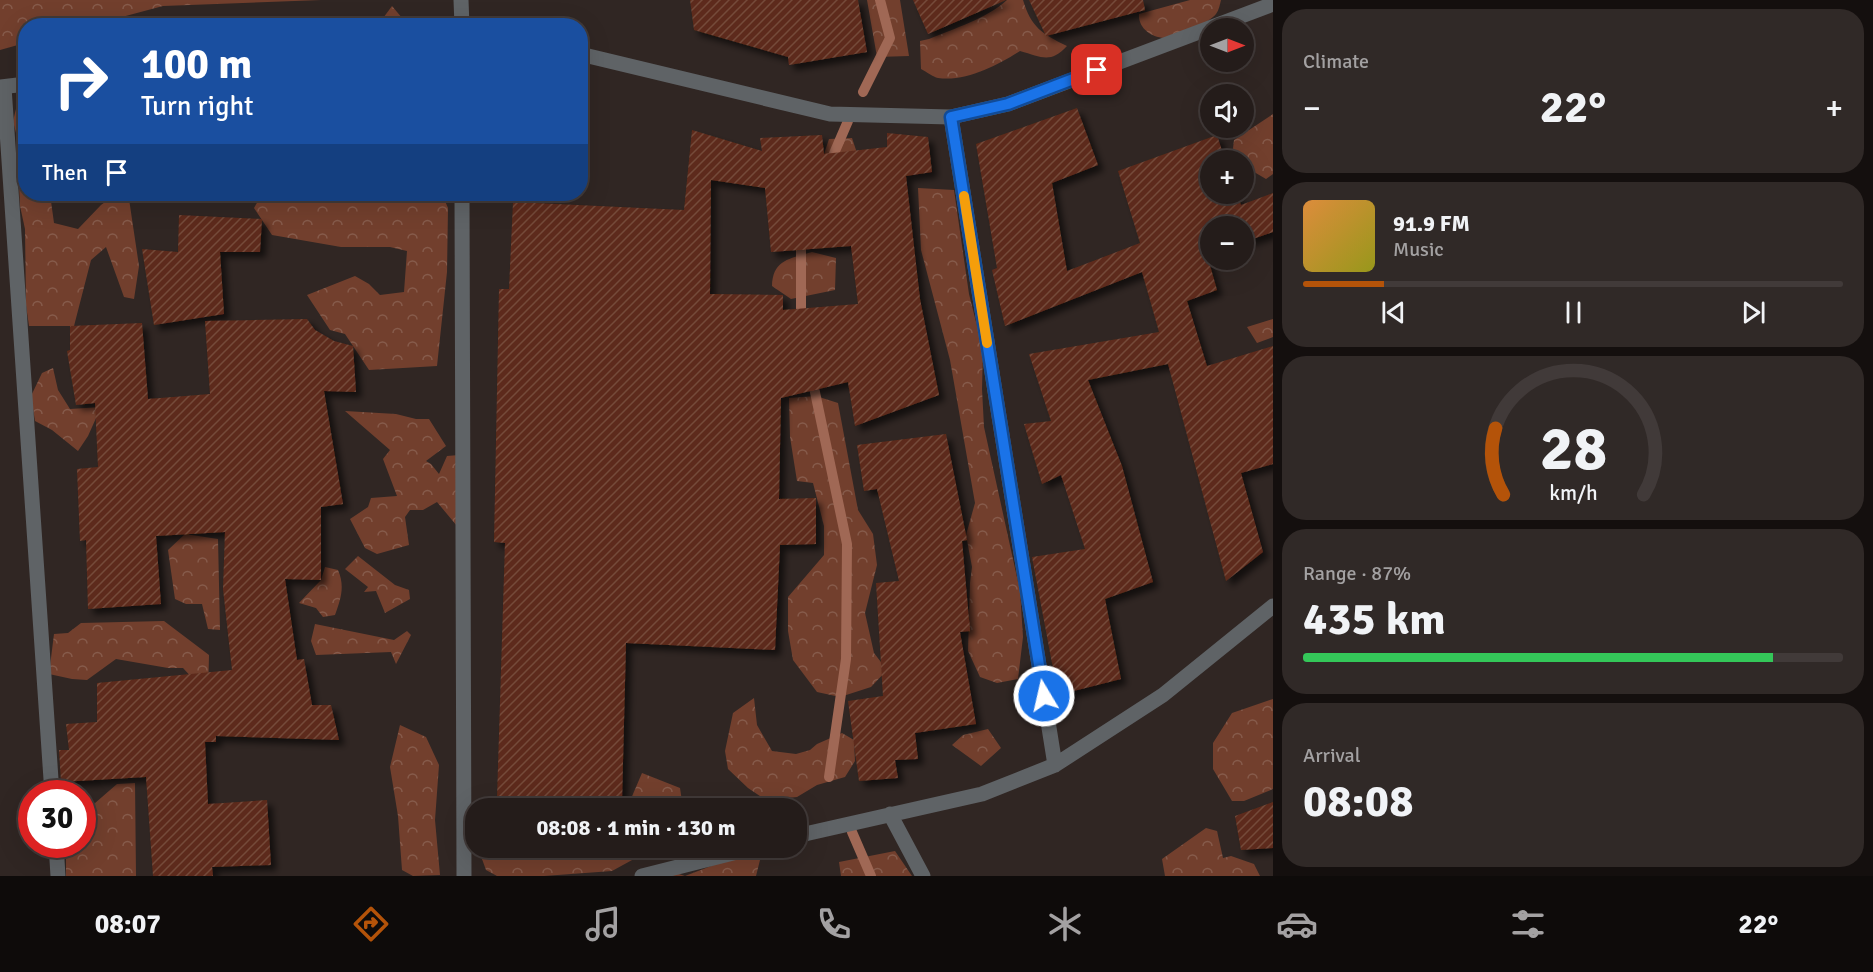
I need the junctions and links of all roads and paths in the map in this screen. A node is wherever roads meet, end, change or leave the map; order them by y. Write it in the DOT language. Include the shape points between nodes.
graph roads {
  1 [pos="461,0"];
  2 [pos="1273,4"];
  3 [pos="462,18"];
  4 [pos="588,56"];
  5 [pos="18,85"];
  6 [pos="2,87"];
  7 [pos="951,117"];
  8 [pos="462,201"];
  9 [pos="1273,606"];
  10 [pos="1055,765"];
  11 [pos="51,780"];
  12 [pos="890,814"];
  13 [pos="807,833"];
  14 [pos="57,858"];
  15 [pos="713,858"];
  16 [pos="58,876"];
  17 [pos="465,876"];
  18 [pos="642,876"];
  19 [pos="923,876"];
  1 -- 3 [label="street"];
  2 -- 7 [label="street" via="1008,104"];
  4 -- 7 [label="street" via="830,114"];
  5 -- 6 [label="street"];
  6 -- 11 [label="street"];
  7 -- 10 [label="street"];
  8 -- 17 [label="street"];
  9 -- 10 [label="street" via="1163,695"];
  10 -- 12 [label="street" via="982,794"];
  12 -- 13 [label="street"];
  12 -- 19 [label="street"];
  14 -- 16 [label="street"];
  15 -- 18 [label="street"];
}
